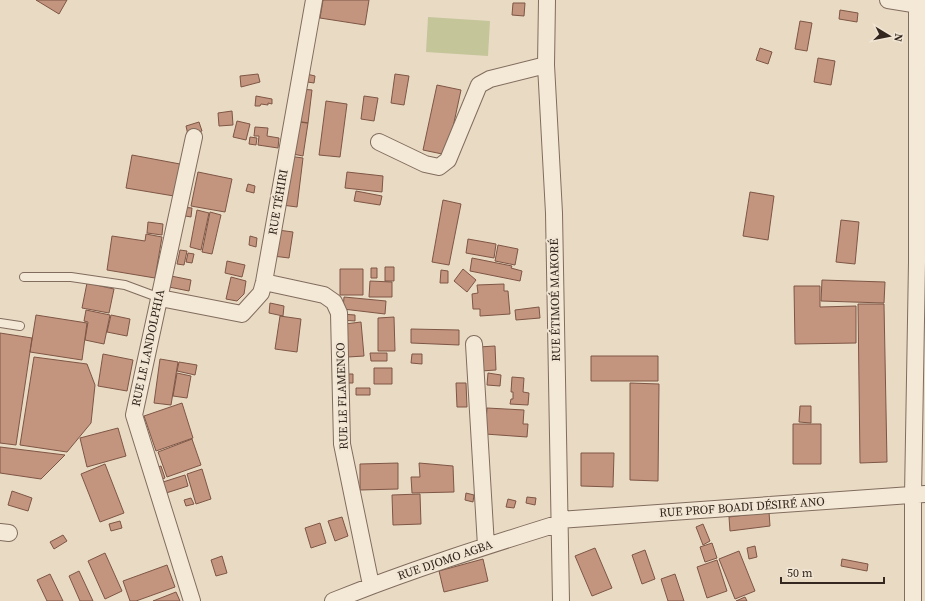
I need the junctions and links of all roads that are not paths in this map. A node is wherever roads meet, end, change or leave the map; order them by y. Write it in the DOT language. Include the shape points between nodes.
graph roads {
  1 [pos="314,0"];
  2 [pos="547,0"];
  3 [pos="888,0"];
  4 [pos="921,6"];
  5 [pos="546,65"];
  6 [pos="921,121"];
  7 [pos="194,137"];
  8 [pos="380,142"];
  9 [pos="921,262"];
  10 [pos="24,277"];
  11 [pos="264,282"];
  12 [pos="160,298"];
  13 [pos="0,323"];
  14 [pos="20,326"];
  15 [pos="474,344"];
  16 [pos="919,495"];
  17 [pos="559,521"];
  18 [pos="486,546"];
  19 [pos="371,585"];
  20 [pos="192,601"];
  21 [pos="333,601"];
  22 [pos="561,601"];
  23 [pos="913,601"];
  1 -- 11 [label="street, RUE TÉHIRI"];
  2 -- 5 [label="street, RUE ÉTIMOÉ MAKORÉ"];
  3 -- 4 [label="street"];
  4 -- 6 [label="street"];
  5 -- 8 [label="street" via="490,79 479,85 448,160 439,167 425,164"];
  5 -- 17 [label="street, RUE ÉTIMOÉ MAKORÉ" via="554,213"];
  6 -- 9 [label="street"];
  7 -- 12 [label="street, RUE LE LANDOLPHIA"];
  9 -- 16 [label="street"];
  10 -- 12 [label="lane" via="70,277 125,285"];
  11 -- 12 [label="street, RUE TÉHIRI" via="261,293 242,314"];
  11 -- 19 [label="street, RUE LE FLAMENCO" via="324,295 334,302 339,313 342,444"];
  12 -- 20 [label="street, RUE LE LANDOLPHIA" via="134,415"];
  13 -- 14 [label="lane"];
  15 -- 18 [label="street"];
  16 -- 17 [label="street, RUE PROF BOADI DÉSIRÉ ANO"];
  16 -- 23 [label="street"];
  17 -- 18 [label="street, RUE DJOMO AGBA"];
  17 -- 22 [label="street, RUE ÉTIMOÉ MAKORÉ"];
  18 -- 19 [label="street, RUE DJOMO AGBA"];
  19 -- 21 [label="street, RUE DJOMO AGBA"];
}
